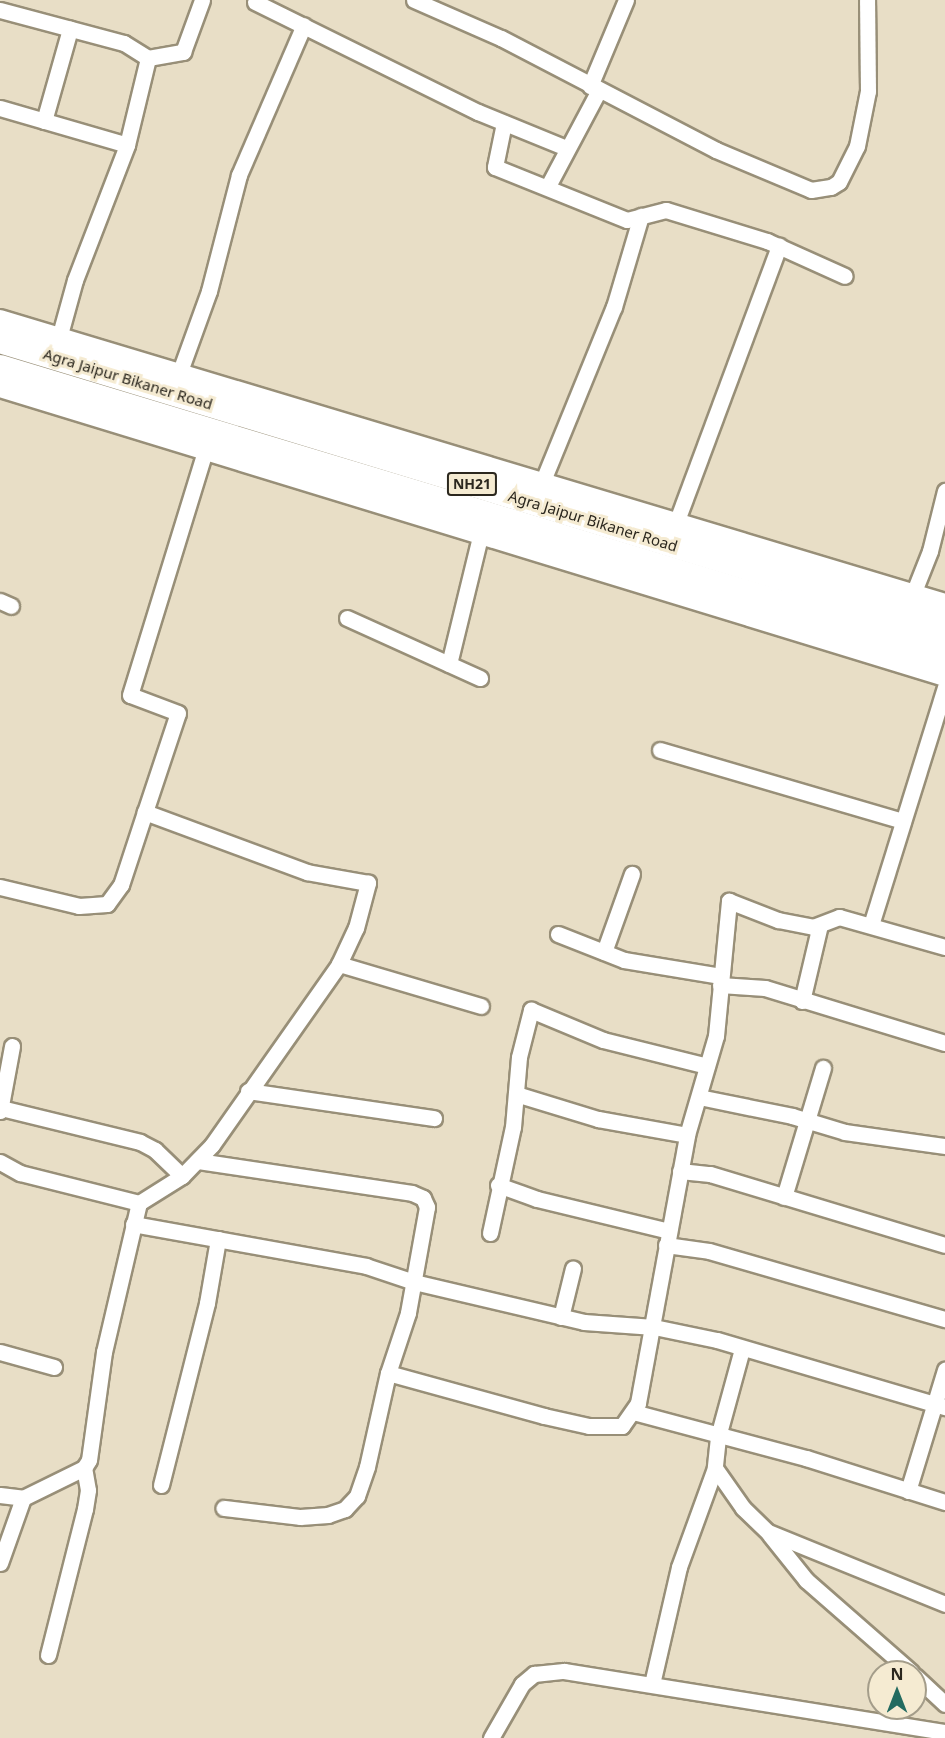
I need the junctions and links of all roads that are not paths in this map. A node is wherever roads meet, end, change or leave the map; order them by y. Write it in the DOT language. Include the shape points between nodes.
graph roads {
  1 [pos="202,0"];
  2 [pos="414,0"];
  3 [pos="626,0"];
  4 [pos="867,0"];
  5 [pos="255,2"];
  6 [pos="0,10"];
  7 [pos="304,25"];
  8 [pos="70,28"];
  9 [pos="148,58"];
  10 [pos="595,88"];
  11 [pos="0,108"];
  12 [pos="44,121"];
  13 [pos="504,123"];
  14 [pos="127,145"];
  15 [pos="566,148"];
  16 [pos="548,186"];
  17 [pos="641,216"];
  18 [pos="779,246"];
  19 [pos="845,276"];
  20 [pos="0,320"];
  21 [pos="59,338"];
  22 [pos="0,340"];
  23 [pos="0,368"];
  24 [pos="179,374"];
  25 [pos="0,387"];
  26 [pos="206,448"];
  27 [pos="542,483"];
  28 [pos="945,492"];
  29 [pos="676,523"];
  30 [pos="481,533"];
  31 [pos="913,594"];
  32 [pos="945,603"];
  33 [pos="347,618"];
  34 [pos="945,627"];
  35 [pos="945,653"];
  36 [pos="449,664"];
  37 [pos="945,676"];
  38 [pos="480,678"];
  39 [pos="945,687"];
  40 [pos="660,750"];
  41 [pos="145,812"];
  42 [pos="903,821"];
  43 [pos="632,874"];
  44 [pos="0,887"];
  45 [pos="820,925"];
  46 [pos="871,925"];
  47 [pos="558,934"];
  48 [pos="945,947"];
  49 [pos="604,952"];
  50 [pos="339,964"];
  51 [pos="721,980"];
  52 [pos="802,1001"];
  53 [pos="482,1006"];
  54 [pos="944,1040"];
  55 [pos="12,1046"];
  56 [pos="707,1066"];
  57 [pos="823,1068"];
  58 [pos="248,1091"];
  59 [pos="516,1094"];
  60 [pos="699,1097"];
  61 [pos="0,1110"];
  62 [pos="434,1118"];
  63 [pos="808,1121"];
  64 [pos="687,1135"];
  65 [pos="945,1146"];
  66 [pos="198,1161"];
  67 [pos="0,1162"];
  68 [pos="680,1171"];
  69 [pos="182,1176"];
  70 [pos="498,1185"];
  71 [pos="784,1197"];
  72 [pos="139,1203"];
  73 [pos="133,1224"];
  74 [pos="490,1233"];
  75 [pos="668,1238"];
  76 [pos="218,1239"];
  77 [pos="945,1245"];
  78 [pos="573,1268"];
  79 [pos="414,1282"];
  80 [pos="561,1317"];
  81 [pos="945,1319"];
  82 [pos="654,1328"];
  83 [pos="742,1348"];
  84 [pos="1,1356"];
  85 [pos="54,1367"];
  86 [pos="945,1370"];
  87 [pos="388,1373"];
  88 [pos="940,1406"];
  89 [pos="633,1412"];
  90 [pos="718,1437"];
  91 [pos="84,1468"];
  92 [pos="715,1468"];
  93 [pos="161,1485"];
  94 [pos="908,1491"];
  95 [pos="0,1495"];
  96 [pos="23,1498"];
  97 [pos="945,1502"];
  98 [pos="224,1508"];
  99 [pos="768,1532"];
  100 [pos="0,1563"];
  101 [pos="945,1604"];
  102 [pos="48,1655"];
  103 [pos="897,1660"];
  104 [pos="652,1684"];
  105 [pos="927,1687"];
  106 [pos="945,1704"];
  107 [pos="945,1732"];
  108 [pos="491,1738"];
  1 -- 9 [label="street" via="183,52"];
  2 -- 10 [label="street" via="501,38"];
  3 -- 10 [label="street"];
  4 -- 10 [label="street" via="867,104 857,146 845,172 831,187 811,190 795,186"];
  5 -- 7 [label="street"];
  6 -- 8 [label="street"];
  7 -- 13 [label="street"];
  7 -- 24 [label="street" via="239,175 209,291"];
  8 -- 9 [label="street" via="124,43"];
  8 -- 12 [label="street"];
  9 -- 14 [label="street"];
  10 -- 15 [label="street"];
  11 -- 12 [label="street"];
  12 -- 14 [label="street"];
  13 -- 15 [label="street"];
  13 -- 16 [label="street" via="495,167"];
  14 -- 21 [label="street" via="75,280"];
  15 -- 16 [label="street"];
  16 -- 17 [label="street" via="627,220"];
  17 -- 18 [label="street" via="666,210"];
  17 -- 27 [label="street" via="614,307"];
  18 -- 19 [label="street"];
  18 -- 29 [label="street"];
  20 -- 21 [label="street"];
  21 -- 24 [label="street"];
  22 -- 34 [label="highway, Agra Jaipur Bikaner Road / NH21"];
  23 -- 35 [label="highway, Agra Jaipur Bikaner Road / NH21"];
  24 -- 27 [label="street"];
  25 -- 26 [label="street"];
  26 -- 30 [label="street"];
  26 -- 41 [label="street" via="130,695 178,714"];
  27 -- 29 [label="street"];
  28 -- 31 [label="street" via="930,550"];
  29 -- 31 [label="street"];
  30 -- 36 [label="street"];
  30 -- 37 [label="street"];
  31 -- 32 [label="street"];
  33 -- 36 [label="street"];
  36 -- 38 [label="street"];
  39 -- 42 [label="street"];
  40 -- 42 [label="street"];
  41 -- 44 [label="street" via="121,885 107,904 79,906"];
  41 -- 50 [label="street" via="307,872 368,883 356,928"];
  42 -- 46 [label="street"];
  43 -- 49 [label="street"];
  45 -- 46 [label="street" via="839,917"];
  45 -- 51 [label="street" via="778,920 729,902"];
  45 -- 52 [label="street"];
  46 -- 48 [label="street"];
  47 -- 49 [label="street"];
  49 -- 51 [label="street" via="624,960"];
  50 -- 53 [label="street"];
  50 -- 58 [label="street"];
  51 -- 52 [label="street" via="765,988"];
  51 -- 56 [label="street" via="716,1036"];
  52 -- 54 [label="street"];
  55 -- 61 [label="street"];
  56 -- 59 [label="street" via="603,1040 531,1010 519,1057"];
  56 -- 60 [label="street"];
  57 -- 63 [label="street"];
  58 -- 62 [label="street"];
  58 -- 66 [label="street"];
  59 -- 64 [label="street" via="598,1119"];
  59 -- 70 [label="street" via="513,1127"];
  60 -- 63 [label="street"];
  60 -- 64 [label="street"];
  61 -- 69 [label="street" via="140,1143 155,1150"];
  63 -- 65 [label="street" via="845,1132"];
  63 -- 71 [label="street"];
  64 -- 68 [label="street"];
  66 -- 69 [label="street"];
  66 -- 79 [label="street" via="412,1193 423,1198 426,1227"];
  67 -- 72 [label="street" via="20,1173"];
  68 -- 71 [label="street" via="710,1174"];
  68 -- 75 [label="street"];
  69 -- 72 [label="street"];
  70 -- 74 [label="street"];
  70 -- 75 [label="street"];
  71 -- 77 [label="street"];
  72 -- 73 [label="street"];
  73 -- 76 [label="street"];
  73 -- 91 [label="street" via="104,1352 91,1454"];
  75 -- 81 [label="street"];
  75 -- 82 [label="street"];
  76 -- 79 [label="street" via="355,1264"];
  76 -- 93 [label="street" via="207,1303"];
  78 -- 80 [label="street"];
  79 -- 80 [label="street"];
  79 -- 87 [label="street"];
  80 -- 82 [label="street"];
  82 -- 83 [label="street"];
  82 -- 89 [label="street"];
  83 -- 88 [label="street"];
  83 -- 90 [label="street"];
  84 -- 85 [label="street"];
  86 -- 88 [label="street"];
  87 -- 89 [label="street" via="589,1426 622,1426"];
  87 -- 98 [label="street" via="367,1467 357,1496 345,1509 300,1517"];
  88 -- 94 [label="street"];
  89 -- 90 [label="street"];
  90 -- 92 [label="street"];
  90 -- 94 [label="street" via="806,1458"];
  91 -- 96 [label="street"];
  91 -- 102 [label="street" via="88,1490 85,1509"];
  92 -- 99 [label="street" via="743,1508"];
  92 -- 104 [label="street" via="679,1567"];
  94 -- 97 [label="street"];
  95 -- 96 [label="street"];
  96 -- 100 [label="street"];
  99 -- 101 [label="street"];
  99 -- 103 [label="street" via="806,1580"];
  104 -- 107 [label="street"];
  104 -- 108 [label="street" via="564,1671 534,1674 522,1684"];
  105 -- 106 [label="street"];
}
